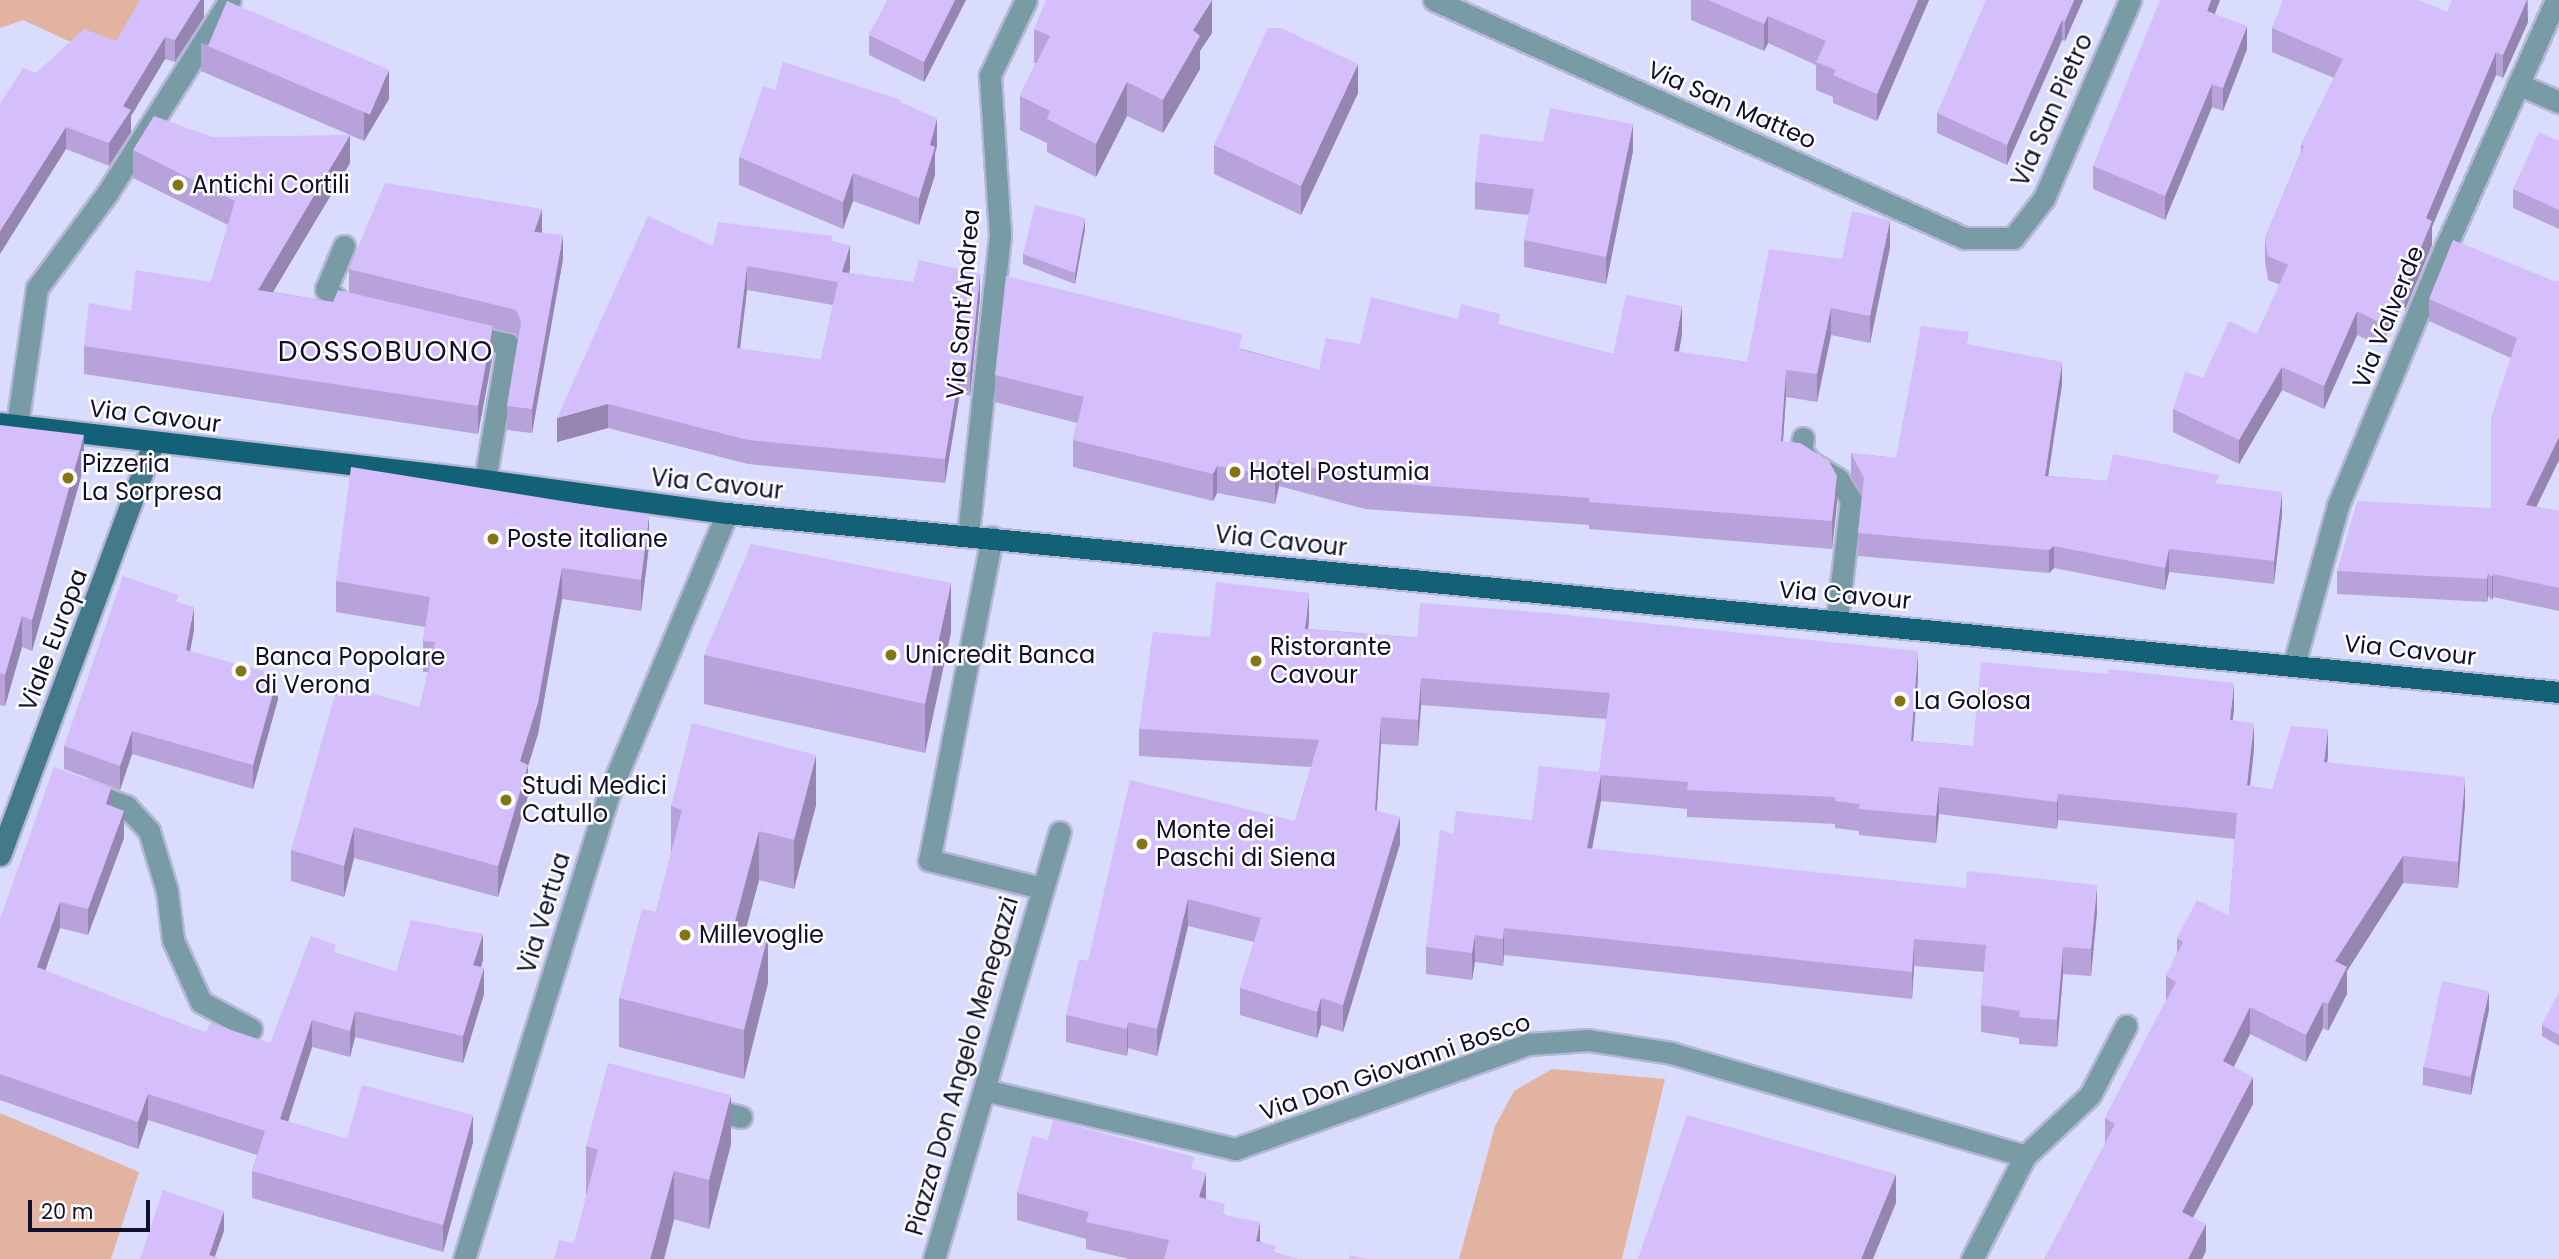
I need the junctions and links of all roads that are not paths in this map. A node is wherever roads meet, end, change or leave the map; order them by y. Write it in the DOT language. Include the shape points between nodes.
graph roads {
  1 [pos="230,0"];
  2 [pos="1026,0"];
  3 [pos="1434,0"];
  4 [pos="2130,0"];
  5 [pos="2556,0"];
  6 [pos="2518,84"];
  7 [pos="2559,102"];
  8 [pos="2013,238"];
  9 [pos="344,246"];
  10 [pos="2446,246"];
  11 [pos="2471,256"];
  12 [pos="385,317"];
  13 [pos="440,329"];
  14 [pos="8,424"];
  15 [pos="1803,438"];
  16 [pos="154,442"];
  17 [pos="485,480"];
  18 [pos="727,513"];
  19 [pos="968,535"];
  20 [pos="992,537"];
  21 [pos="1836,621"];
  22 [pos="2294,664"];
  23 [pos="2559,692"];
  24 [pos="65,784"];
  25 [pos="1060,832"];
  26 [pos="0,855"];
  27 [pos="1041,888"];
  28 [pos="2126,1026"];
  29 [pos="251,1029"];
  30 [pos="984,1090"];
  31 [pos="679,1102"];
  32 [pos="741,1117"];
  33 [pos="2025,1156"];
  34 [pos="464,1259"];
  35 [pos="934,1259"];
  36 [pos="1972,1259"];
  1 -- 14 [label="street" via="107,192 37,288"];
  2 -- 19 [label="street, Via Sant'Andrea" via="990,75 1000,234"];
  3 -- 8 [label="street, Via San Matteo" via="1964,238"];
  4 -- 8 [label="street, Via San Pietro" via="2043,198"];
  5 -- 6 [label="street, Via Valverde"];
  6 -- 7 [label="street"];
  6 -- 10 [label="street, Via Valverde"];
  9 -- 12 [label="street" via="326,289 345,307"];
  10 -- 11 [label="street"];
  10 -- 22 [label="street, Via Valverde" via="2338,505"];
  13 -- 17 [label="street" via="508,344"];
  14 -- 16 [label="main road, Via Cavour"];
  15 -- 21 [label="street" via="1801,450 1810,462 1838,479 1851,500"];
  16 -- 17 [label="main road, Via Cavour"];
  16 -- 26 [label="street, Viale Europa"];
  17 -- 18 [label="main road, Via Cavour"];
  18 -- 19 [label="main road, Via Cavour"];
  18 -- 34 [label="street, Via Vertua" via="608,796"];
  19 -- 20 [label="main road, Via Cavour"];
  20 -- 21 [label="main road, Via Cavour"];
  20 -- 27 [label="street, Piazza Don Angelo Menegazzi" via="929,860"];
  21 -- 22 [label="main road, Via Cavour"];
  22 -- 23 [label="main road, Via Cavour"];
  24 -- 29 [label="street" via="126,806 149,831 167,891 173,940 201,1002"];
  25 -- 27 [label="street, Piazza Don Angelo Menegazzi"];
  27 -- 30 [label="street, Piazza Don Angelo Menegazzi"];
  28 -- 33 [label="street" via="2090,1095"];
  30 -- 33 [label="street, Via Don Giovanni Bosco" via="1235,1149 1530,1044 1588,1040 1671,1053"];
  30 -- 35 [label="street, Piazza Don Angelo Menegazzi"];
  31 -- 32 [label="street"];
  33 -- 36 [label="street"];
}
